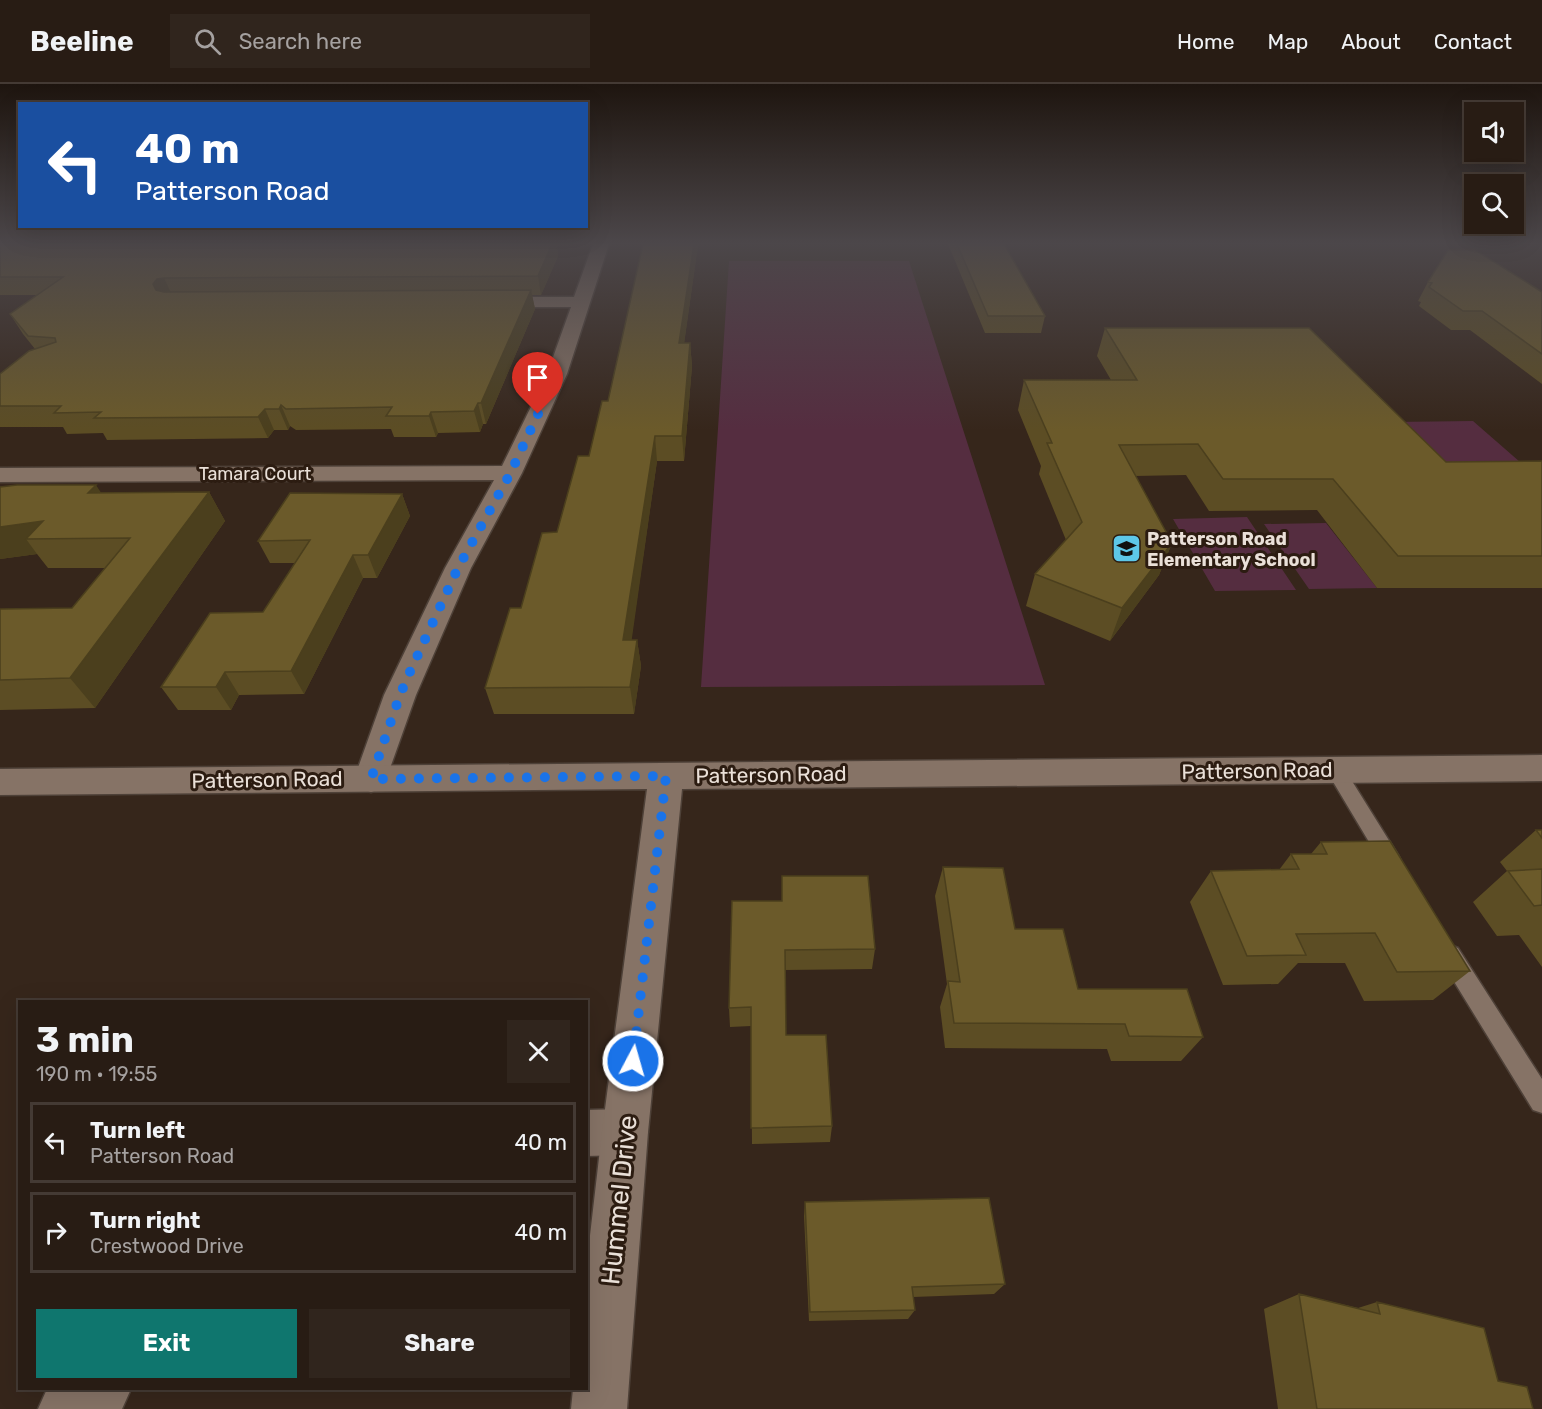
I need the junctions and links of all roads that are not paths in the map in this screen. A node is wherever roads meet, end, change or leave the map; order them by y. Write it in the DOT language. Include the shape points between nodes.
graph roads {
  1 [pos="581,306"];
  2 [pos="510,474"];
  3 [pos="0,475"];
  4 [pos="1542,768"];
  5 [pos="1335,770"];
  6 [pos="666,776"];
  7 [pos="371,779"];
  8 [pos="0,782"];
  9 [pos="1399,874"];
  10 [pos="1437,933"];
  11 [pos="1542,1101"];
  12 [pos="606,1133"];
  13 [pos="101,1390"];
  14 [pos="66,1409"];
  15 [pos="599,1409"];
  1 -- 2 [label="street" via="557,374"];
  2 -- 3 [label="street, Tamara Court"];
  2 -- 7 [label="street" via="458,568 400,695"];
  4 -- 5 [label="street, Patterson Road"];
  5 -- 6 [label="street, Patterson Road"];
  5 -- 9 [label="lane"];
  6 -- 7 [label="street, Patterson Road"];
  6 -- 12 [label="street, Hummel Drive"];
  7 -- 8 [label="street, Patterson Road"];
  10 -- 11 [label="lane"];
  12 -- 15 [label="street, Hummel Drive"];
  13 -- 14 [label="street"];
}
